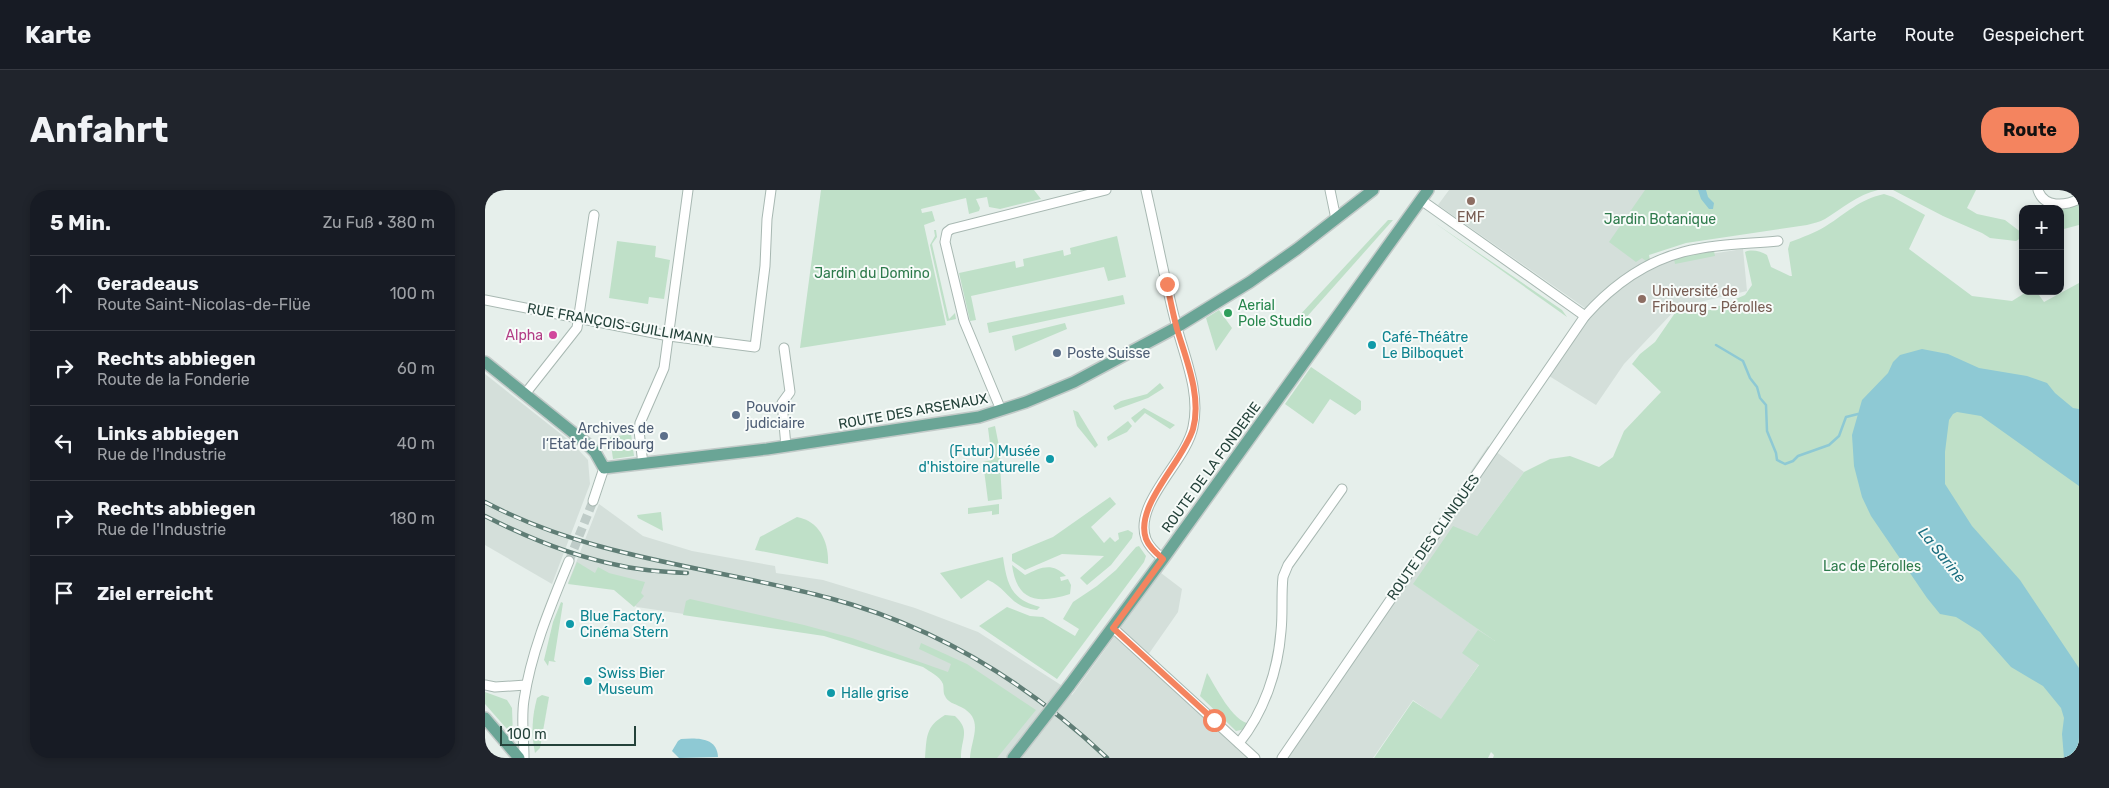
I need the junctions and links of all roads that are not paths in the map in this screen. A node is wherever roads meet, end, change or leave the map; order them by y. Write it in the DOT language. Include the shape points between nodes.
graph roads {
  1 [pos="688,190"];
  2 [pos="771,190"];
  3 [pos="1105,190"];
  4 [pos="1146,190"];
  5 [pos="1330,190"];
  6 [pos="1373,190"];
  7 [pos="1428,190"];
  8 [pos="2038,190"];
  9 [pos="2079,199"];
  10 [pos="1421,200"];
  11 [pos="594,215"];
  12 [pos="1336,219"];
  13 [pos="1778,241"];
  14 [pos="485,300"];
  15 [pos="1585,316"];
  16 [pos="579,318"];
  17 [pos="1177,327"];
  18 [pos="669,336"];
  19 [pos="784,348"];
  20 [pos="485,362"];
  21 [pos="525,394"];
  22 [pos="1001,410"];
  23 [pos="786,446"];
  24 [pos="643,464"];
  25 [pos="605,468"];
  26 [pos="1342,489"];
  27 [pos="593,500"];
  28 [pos="1163,559"];
  29 [pos="569,560"];
  30 [pos="1113,628"];
  31 [pos="485,685"];
  32 [pos="527,686"];
  33 [pos="485,718"];
  34 [pos="1239,744"];
  35 [pos="519,758"];
  36 [pos="524,758"];
  37 [pos="1013,758"];
  38 [pos="1255,758"];
  39 [pos="1282,758"];
  1 -- 18 [label="street"];
  2 -- 18 [label="street, RUE FRANÇOIS-GUILLIMANN" via="755,347"];
  3 -- 22 [label="street" via="947,232 945,242 964,321"];
  4 -- 17 [label="street"];
  5 -- 12 [label="street"];
  6 -- 12 [label="main road, ROUTE DES ARSENAUX"];
  7 -- 10 [label="main road, ROUTE DE LA FONDERIE"];
  8 -- 9 [label="street" via="2043,198 2054,204 2070,204"];
  10 -- 15 [label="street"];
  10 -- 28 [label="main road, ROUTE DE LA FONDERIE"];
  11 -- 16 [label="street"];
  12 -- 17 [label="main road, ROUTE DES ARSENAUX" via="1250,282"];
  13 -- 15 [label="street, ROUTE DES CLINIQUES" via="1684,252 1656,262 1611,291"];
  14 -- 16 [label="street, RUE FRANÇOIS-GUILLIMANN"];
  15 -- 39 [label="street, ROUTE DES CLINIQUES"];
  16 -- 18 [label="street, RUE FRANÇOIS-GUILLIMANN"];
  16 -- 21 [label="street" via="577,328"];
  17 -- 22 [label="main road, ROUTE DES ARSENAUX" via="1074,382"];
  17 -- 28 [label="street" via="1195,406 1189,440 1156,493 1144,527 1146,540"];
  18 -- 24 [label="street" via="664,368 640,423"];
  19 -- 23 [label="street" via="790,392 782,403"];
  20 -- 21 [label="main road"];
  21 -- 25 [label="main road" via="586,443"];
  22 -- 23 [label="main road, ROUTE DES ARSENAUX" via="953,421"];
  23 -- 24 [label="main road, ROUTE DES ARSENAUX"];
  24 -- 25 [label="main road, ROUTE DES ARSENAUX"];
  25 -- 27 [label="street"];
  26 -- 34 [label="street" via="1286,571 1278,656 1264,703"];
  28 -- 30 [label="main road, ROUTE DE LA FONDERIE"];
  29 -- 32 [label="street" via="543,628"];
  30 -- 34 [label="street"];
  30 -- 37 [label="main road, ROUTE DE LA FONDERIE, bridge"];
  31 -- 32 [label="street"];
  32 -- 36 [label="street" via="523,702"];
  33 -- 35 [label="main road"];
  34 -- 38 [label="street"];
}
